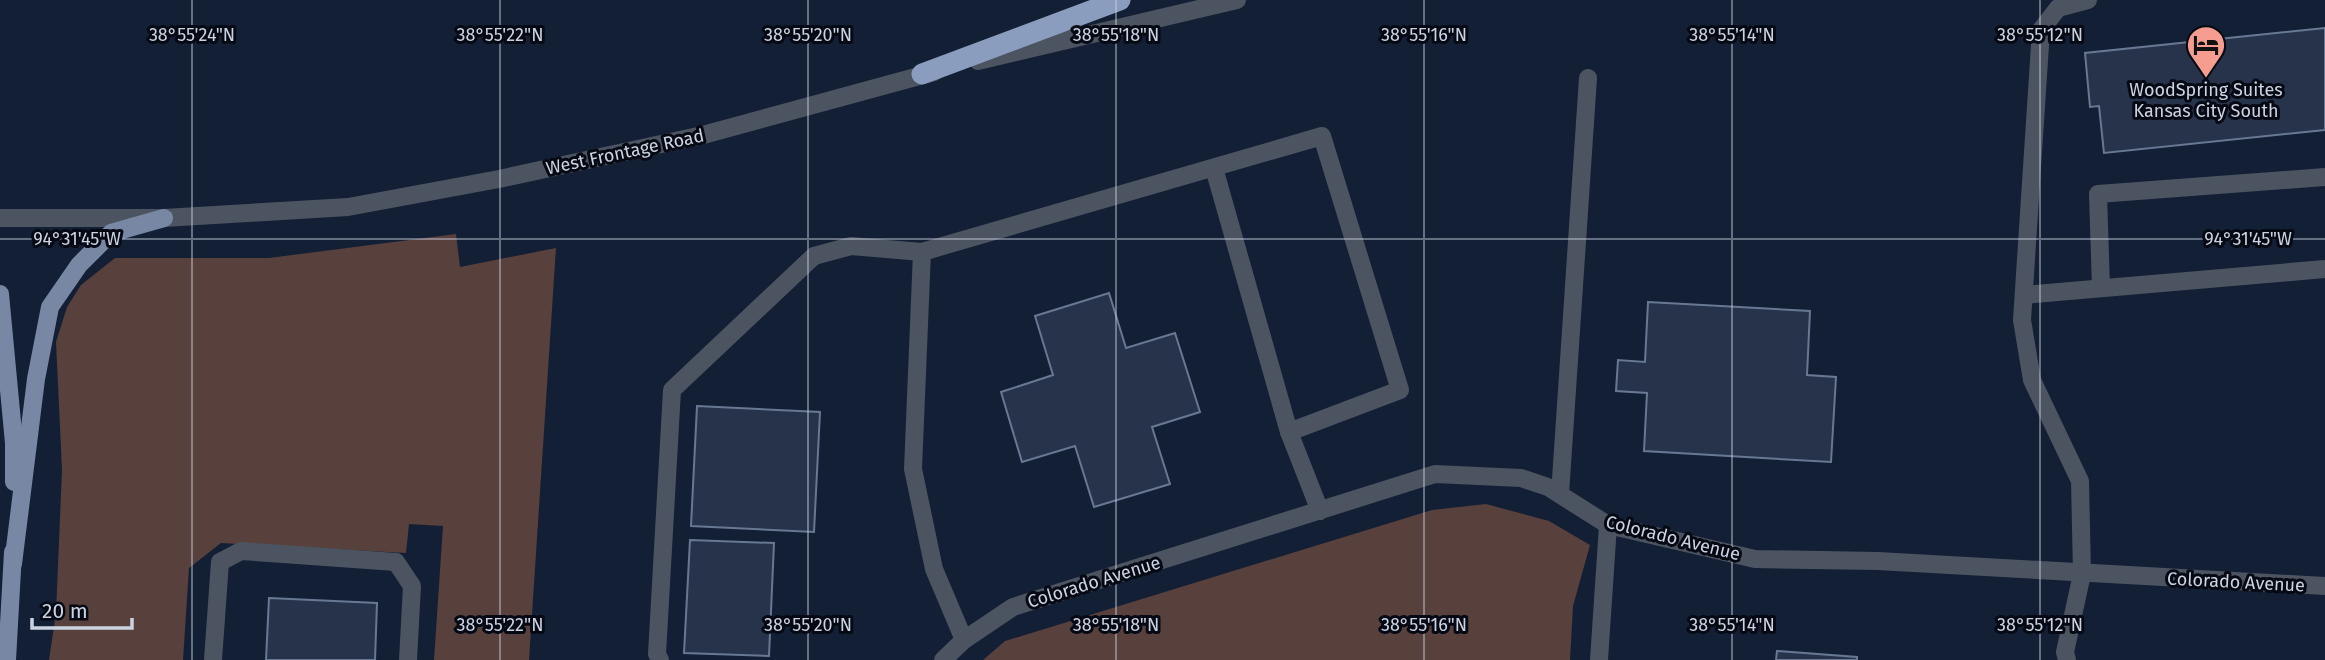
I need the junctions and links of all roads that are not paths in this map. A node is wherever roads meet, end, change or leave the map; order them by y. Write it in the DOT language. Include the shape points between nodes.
graph roads {
  1 [pos="1120,0"];
  2 [pos="1237,0"];
  3 [pos="2088,0"];
  4 [pos="922,75"];
  5 [pos="1588,78"];
  6 [pos="1214,167"];
  7 [pos="2325,177"];
  8 [pos="0,218"];
  9 [pos="164,218"];
  10 [pos="922,252"];
  11 [pos="2325,269"];
  12 [pos="2101,288"];
  13 [pos="0,294"];
  14 [pos="2024,295"];
  15 [pos="1289,432"];
  16 [pos="1560,495"];
  17 [pos="1320,510"];
  18 [pos="1608,525"];
  19 [pos="13,564"];
  20 [pos="2082,574"];
  21 [pos="2325,586"];
  22 [pos="964,640"];
  23 [pos="7,660"];
  24 [pos="213,660"];
  25 [pos="408,660"];
  26 [pos="660,660"];
  27 [pos="943,660"];
  28 [pos="1599,660"];
  29 [pos="2067,660"];
  1 -- 4 [label="highway"];
  2 -- 4 [label="street, West Frontage Road"];
  3 -- 14 [label="street" via="2059,8 2041,30"];
  4 -- 9 [label="street, West Frontage Road" via="703,135 471,184 348,207"];
  5 -- 16 [label="street"];
  6 -- 10 [label="street"];
  6 -- 15 [label="street"];
  6 -- 15 [label="street" via="1322,136 1400,390"];
  7 -- 12 [label="street" via="2098,194"];
  8 -- 9 [label="street, West Frontage Road"];
  9 -- 19 [label="main road" via="111,233 79,265 50,307 36,379"];
  10 -- 22 [label="street" via="913,469 934,569"];
  10 -- 26 [label="street" via="851,246 814,256 672,390"];
  11 -- 12 [label="street"];
  12 -- 14 [label="street"];
  13 -- 19 [label="main road" via="14,443"];
  14 -- 20 [label="street" via="2022,320 2032,380 2080,481"];
  15 -- 17 [label="street"];
  16 -- 17 [label="street, Colorado Avenue" via="1521,478 1435,474"];
  16 -- 18 [label="street, Colorado Avenue"];
  17 -- 22 [label="street, Colorado Avenue" via="1013,607"];
  18 -- 20 [label="street, Colorado Avenue" via="1755,559 1878,561"];
  18 -- 28 [label="street"];
  19 -- 23 [label="main road"];
  20 -- 21 [label="street, Colorado Avenue"];
  20 -- 29 [label="street"];
  22 -- 27 [label="street, Colorado Avenue"];
  24 -- 25 [label="street" via="220,562 242,551 396,562 412,586"];
}
